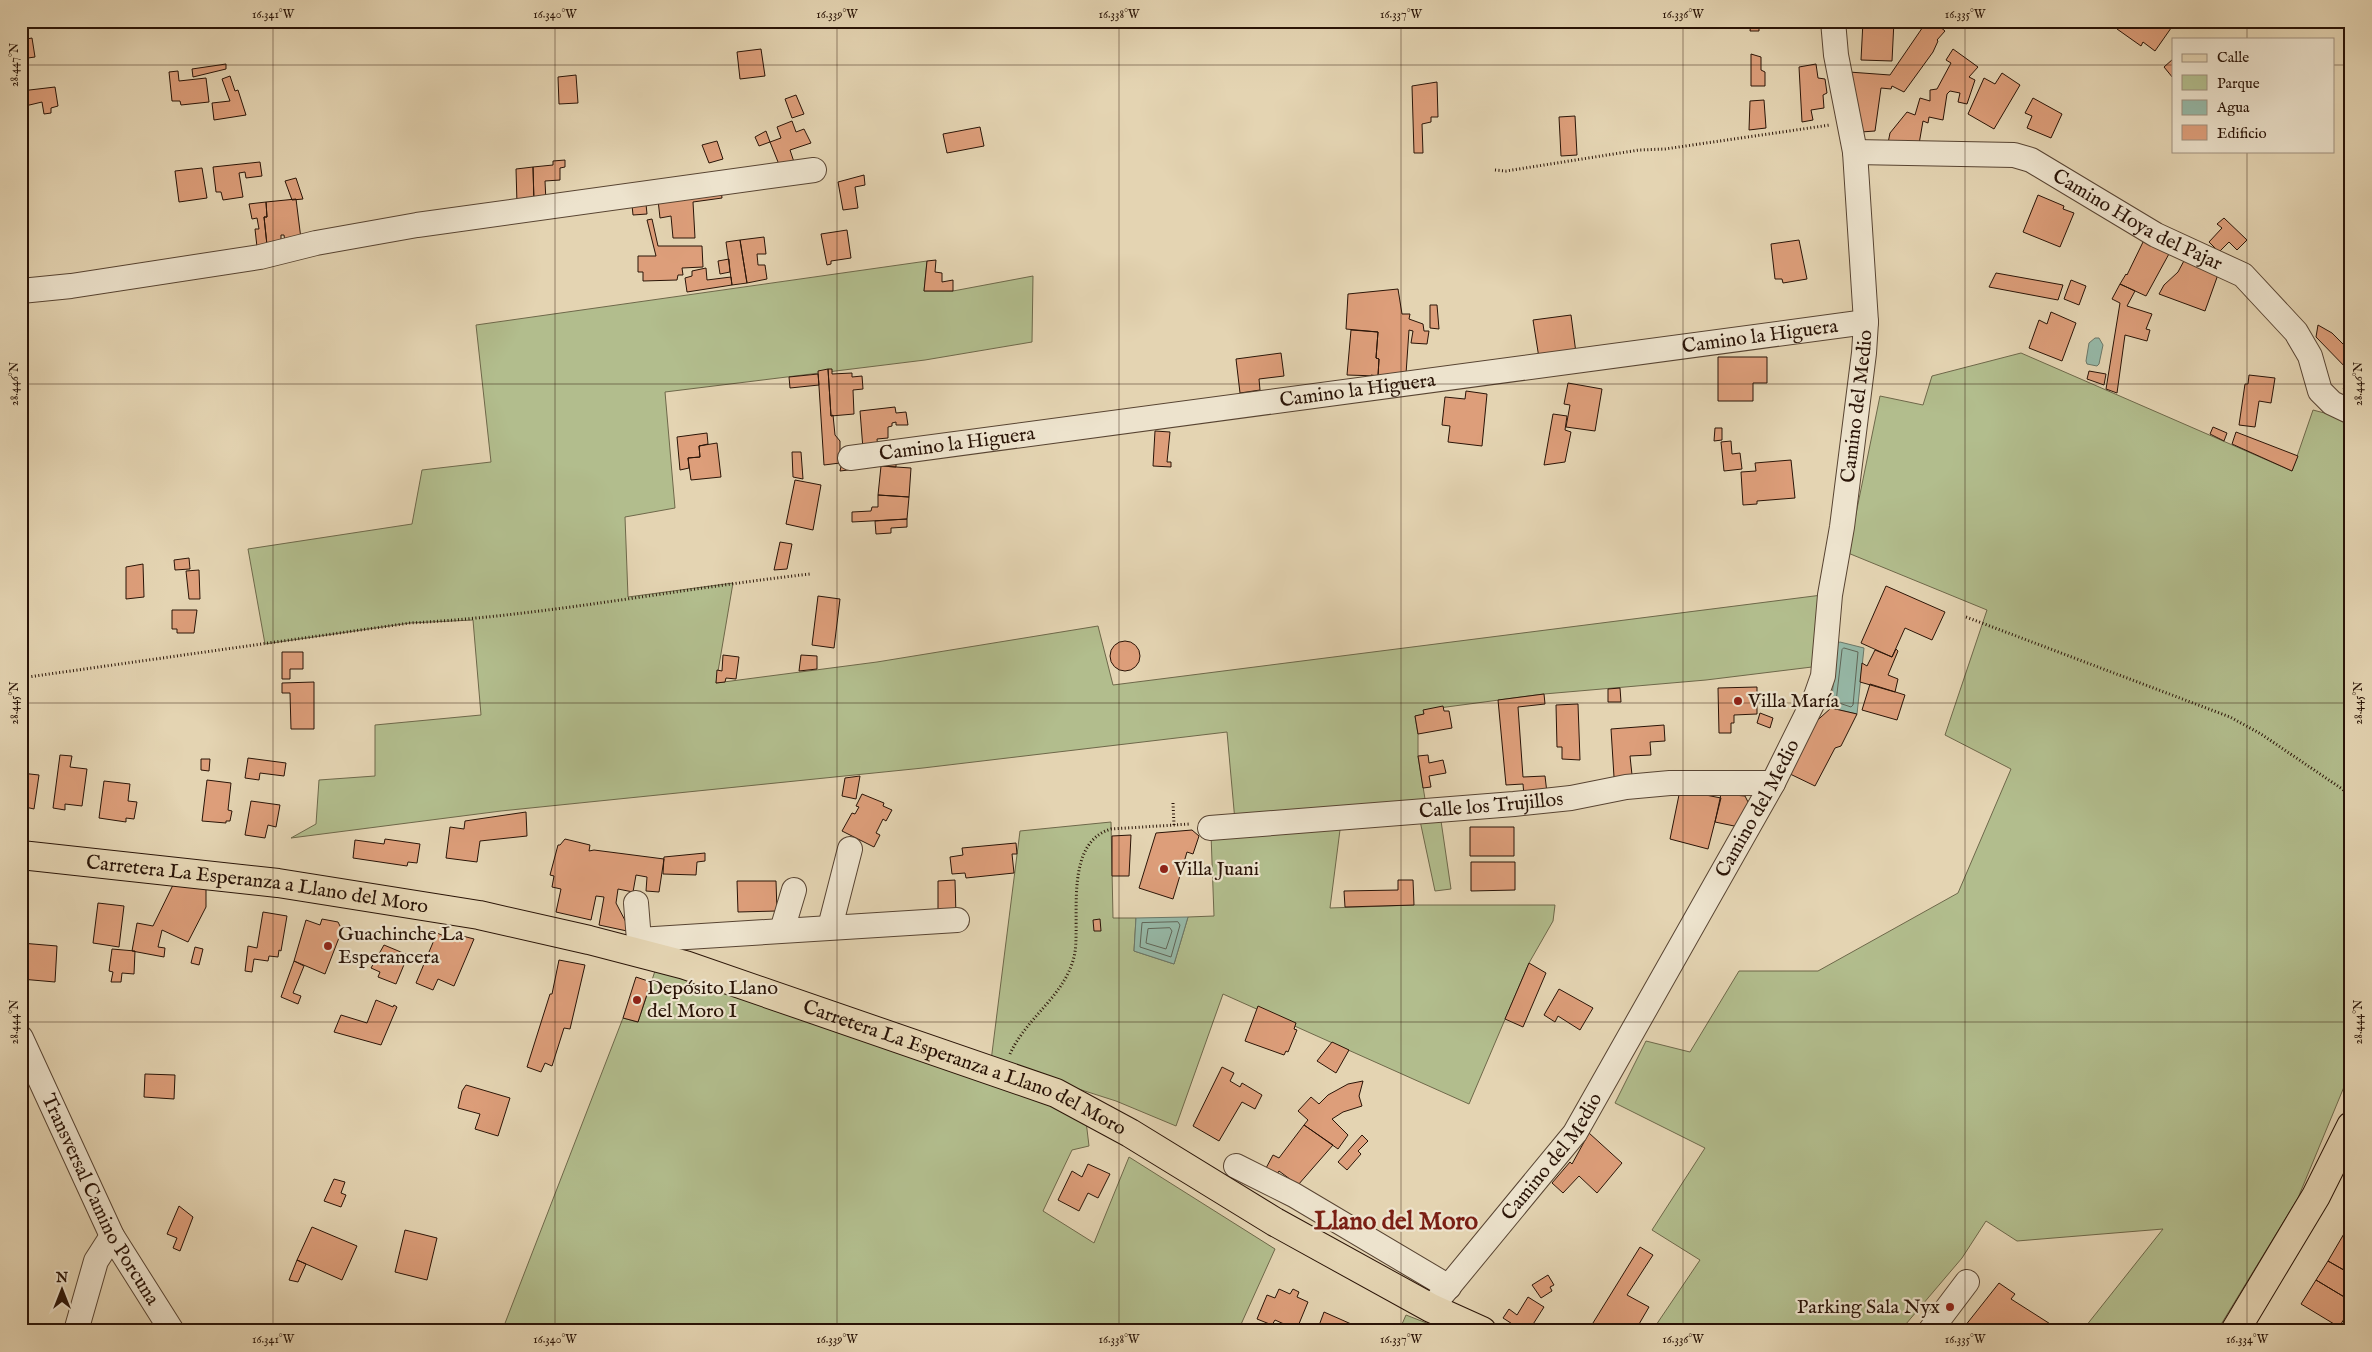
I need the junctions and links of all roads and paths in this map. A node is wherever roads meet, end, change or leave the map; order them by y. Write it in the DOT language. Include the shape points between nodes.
graph roads {
  1 [pos="1833,21"];
  2 [pos="1848,122"];
  3 [pos="1855,152"];
  4 [pos="814,170"];
  5 [pos="1495,170"];
  6 [pos="21,290"];
  7 [pos="1866,322"];
  8 [pos="2351,412"];
  9 [pos="850,458"];
  10 [pos="810,574"];
  11 [pos="1966,617"];
  12 [pos="21,678"];
  13 [pos="1773,783"];
  14 [pos="2351,795"];
  15 [pos="1173,803"];
  16 [pos="1174,825"];
  17 [pos="1210,828"];
  18 [pos="850,849"];
  19 [pos="21,855"];
  20 [pos="794,890"];
  21 [pos="636,904"];
  22 [pos="957,920"];
  23 [pos="830,927"];
  24 [pos="782,930"];
  25 [pos="637,946"];
  26 [pos="21,1038"];
  27 [pos="1001,1074"];
  28 [pos="2349,1137"];
  29 [pos="1236,1166"];
  30 [pos="112,1236"];
  31 [pos="1966,1282"];
  32 [pos="1449,1287"];
  33 [pos="1431,1308"];
  34 [pos="76,1331"];
  35 [pos="172,1331"];
  36 [pos="1482,1331"];
  37 [pos="1930,1331"];
  38 [pos="2236,1331"];
  1 -- 2 [label="street, Camino del Medio"];
  2 -- 3 [label="street, Camino del Medio"];
  2 -- 5 [label="path"];
  3 -- 7 [label="street, Camino del Medio"];
  3 -- 8 [label="street, Camino Hoya del Pajar" via="2014,155 2031,160 2156,235 2243,275 2296,332 2310,356 2320,392 2332,403"];
  4 -- 6 [label="street" via="416,225 260,256 70,286"];
  7 -- 9 [label="street, Camino la Higuera"];
  7 -- 13 [label="street, Camino del Medio" via="1842,527 1830,595 1823,676"];
  10 -- 12 [label="path" via="473,620 410,623"];
  11 -- 14 [label="path" via="2230,717 2262,734"];
  13 -- 17 [label="street, Calle los Trujillos" via="1670,783 1533,802"];
  13 -- 32 [label="street, Camino del Medio" via="1575,1132"];
  15 -- 16 [label="path"];
  16 -- 17 [label="path" via="1197,823"];
  16 -- 27 [label="path" via="1104,831 1083,854 1077,885 1075,951 1068,977 1021,1035"];
  18 -- 23 [label="street"];
  19 -- 25 [label="main road, Carretera La Esperanza a Llano del Moro" via="288,884 479,915"];
  20 -- 24 [label="street"];
  21 -- 25 [label="street"];
  22 -- 23 [label="street"];
  23 -- 24 [label="street"];
  24 -- 25 [label="street"];
  25 -- 27 [label="main road, Carretera La Esperanza a Llano del Moro"];
  26 -- 30 [label="street, Transversal Camino Porcuna"];
  27 -- 33 [label="main road, Carretera La Esperanza a Llano del Moro" via="1056,1093 1130,1132 1275,1222"];
  28 -- 38 [label="main road"];
  29 -- 32 [label="street" via="1294,1195"];
  30 -- 34 [label="street" via="96,1261"];
  30 -- 35 [label="street, Transversal Camino Porcuna"];
  31 -- 37 [label="street"];
  32 -- 33 [label="street, Camino del Medio"];
  33 -- 36 [label="main road, Carretera La Esperanza a Llano del Moro"];
}
